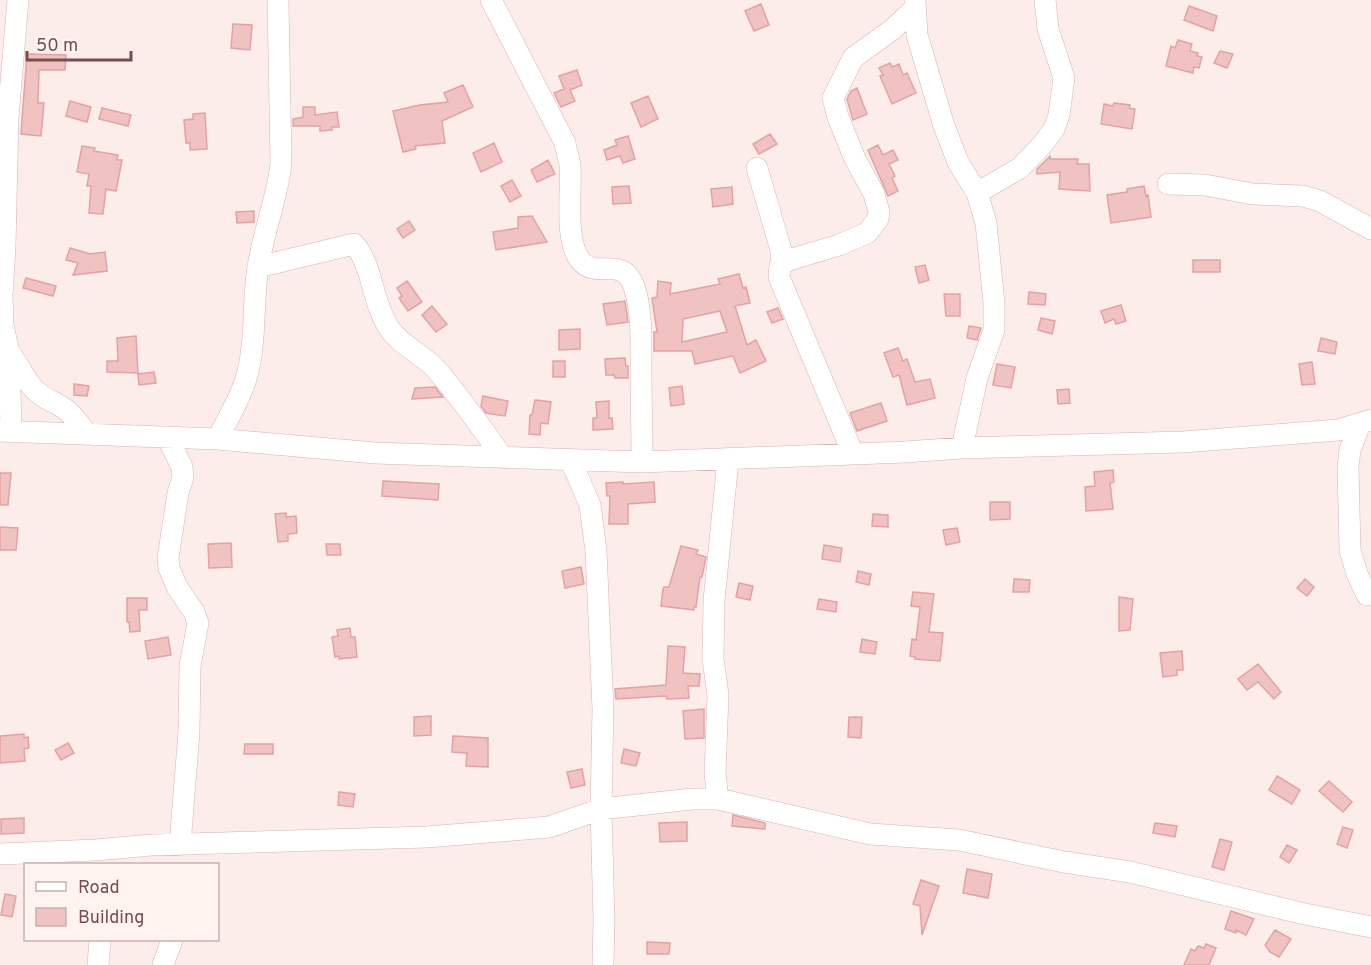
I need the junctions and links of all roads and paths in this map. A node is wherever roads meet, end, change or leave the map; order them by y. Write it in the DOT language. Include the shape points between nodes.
graph roads {
  1 [pos="18,0"];
  2 [pos="278,0"];
  3 [pos="490,0"];
  4 [pos="1045,0"];
  5 [pos="915,4"];
  6 [pos="4,117"];
  7 [pos="757,168"];
  8 [pos="1168,184"];
  9 [pos="977,193"];
  10 [pos="1371,229"];
  11 [pos="782,264"];
  12 [pos="258,267"];
  13 [pos="9,352"];
  14 [pos="1365,422"];
  15 [pos="5,431"];
  16 [pos="87,434"];
  17 [pos="167,437"];
  18 [pos="217,440"];
  19 [pos="962,448"];
  20 [pos="853,454"];
  21 [pos="503,458"];
  22 [pos="728,460"];
  23 [pos="570,461"];
  24 [pos="642,462"];
  25 [pos="1367,595"];
  26 [pos="718,799"];
  27 [pos="601,810"];
  28 [pos="187,851"];
  29 [pos="0,854"];
  30 [pos="97,857"];
  31 [pos="1371,927"];
  32 [pos="100,941"];
  33 [pos="171,941"];
  34 [pos="98,965"];
  35 [pos="163,965"];
  36 [pos="603,965"];
  1 -- 6 [label="street"];
  2 -- 12 [label="street" via="281,164"];
  3 -- 24 [label="street" via="565,143 570,165 568,211 579,258 593,269 623,271 636,293 641,329"];
  4 -- 9 [label="street" via="1045,18 1064,78 1059,115 1043,144 1020,168"];
  5 -- 9 [label="street" via="917,34 944,126 958,162"];
  5 -- 11 [label="street" via="893,30 853,58 833,98 855,159 874,194 878,219 867,233"];
  6 -- 13 [label="street" via="2,296"];
  7 -- 11 [label="street"];
  8 -- 10 [label="street" via="1303,196"];
  9 -- 19 [label="street" via="986,223 994,330 977,378"];
  11 -- 20 [label="street" via="779,277"];
  12 -- 18 [label="street" via="246,381"];
  12 -- 21 [label="street" via="354,244 364,258 389,328 432,365"];
  13 -- 15 [label="street"];
  13 -- 16 [label="street" via="33,388 72,415"];
  14 -- 19 [label="street" via="1338,430 1183,442"];
  14 -- 25 [label="street" via="1349,458 1350,550"];
  15 -- 16 [label="street"];
  16 -- 17 [label="street"];
  17 -- 18 [label="street"];
  17 -- 28 [label="street" via="183,477 168,558 177,586 198,623 190,666"];
  18 -- 21 [label="street" via="375,453"];
  19 -- 20 [label="street"];
  20 -- 22 [label="street"];
  21 -- 23 [label="street"];
  22 -- 24 [label="street"];
  22 -- 26 [label="street" via="714,601"];
  23 -- 24 [label="street"];
  23 -- 27 [label="street" via="593,520 603,709"];
  26 -- 27 [label="street"];
  26 -- 31 [label="street" via="870,834 959,840 1130,872"];
  27 -- 28 [label="street" via="549,827"];
  27 -- 36 [label="street"];
  28 -- 30 [label="street" via="151,844"];
  29 -- 30 [label="street"];
  32 -- 34 [label="street"];
  33 -- 35 [label="street"];
}
